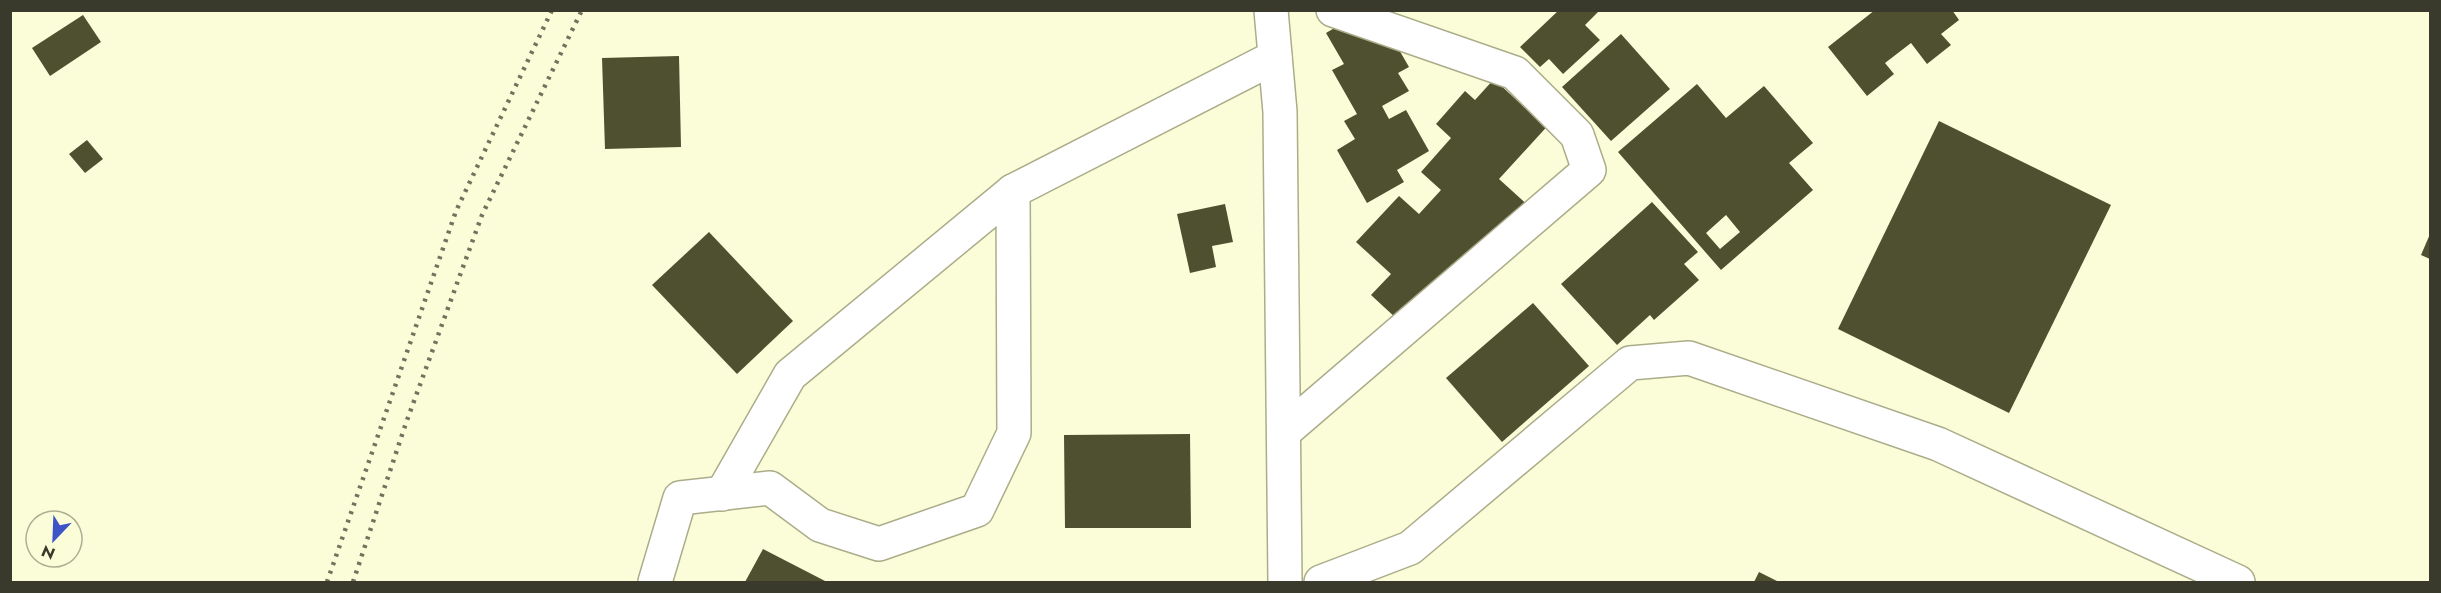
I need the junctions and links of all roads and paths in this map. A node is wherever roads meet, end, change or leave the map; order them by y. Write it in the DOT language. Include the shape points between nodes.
graph roads {
  1 [pos="1271,10"];
  2 [pos="1333,10"];
  3 [pos="1275,57"];
  4 [pos="1013,191"];
  5 [pos="1284,432"];
  6 [pos="722,494"];
  7 [pos="655,582"];
  8 [pos="1285,582"];
  9 [pos="1322,582"];
  10 [pos="2238,582"];
  1 -- 3 [label="street"];
  2 -- 5 [label="street" via="1515,73 1577,135 1589,170"];
  3 -- 4 [label="street"];
  3 -- 5 [label="street" via="1280,112"];
  4 -- 6 [label="street" via="790,375"];
  4 -- 6 [label="street" via="1014,433 977,510 879,544 820,525 770,488"];
  5 -- 8 [label="street"];
  6 -- 7 [label="street" via="680,498"];
  9 -- 10 [label="street" via="1410,548 1630,363 1689,358 1938,444"];
}
